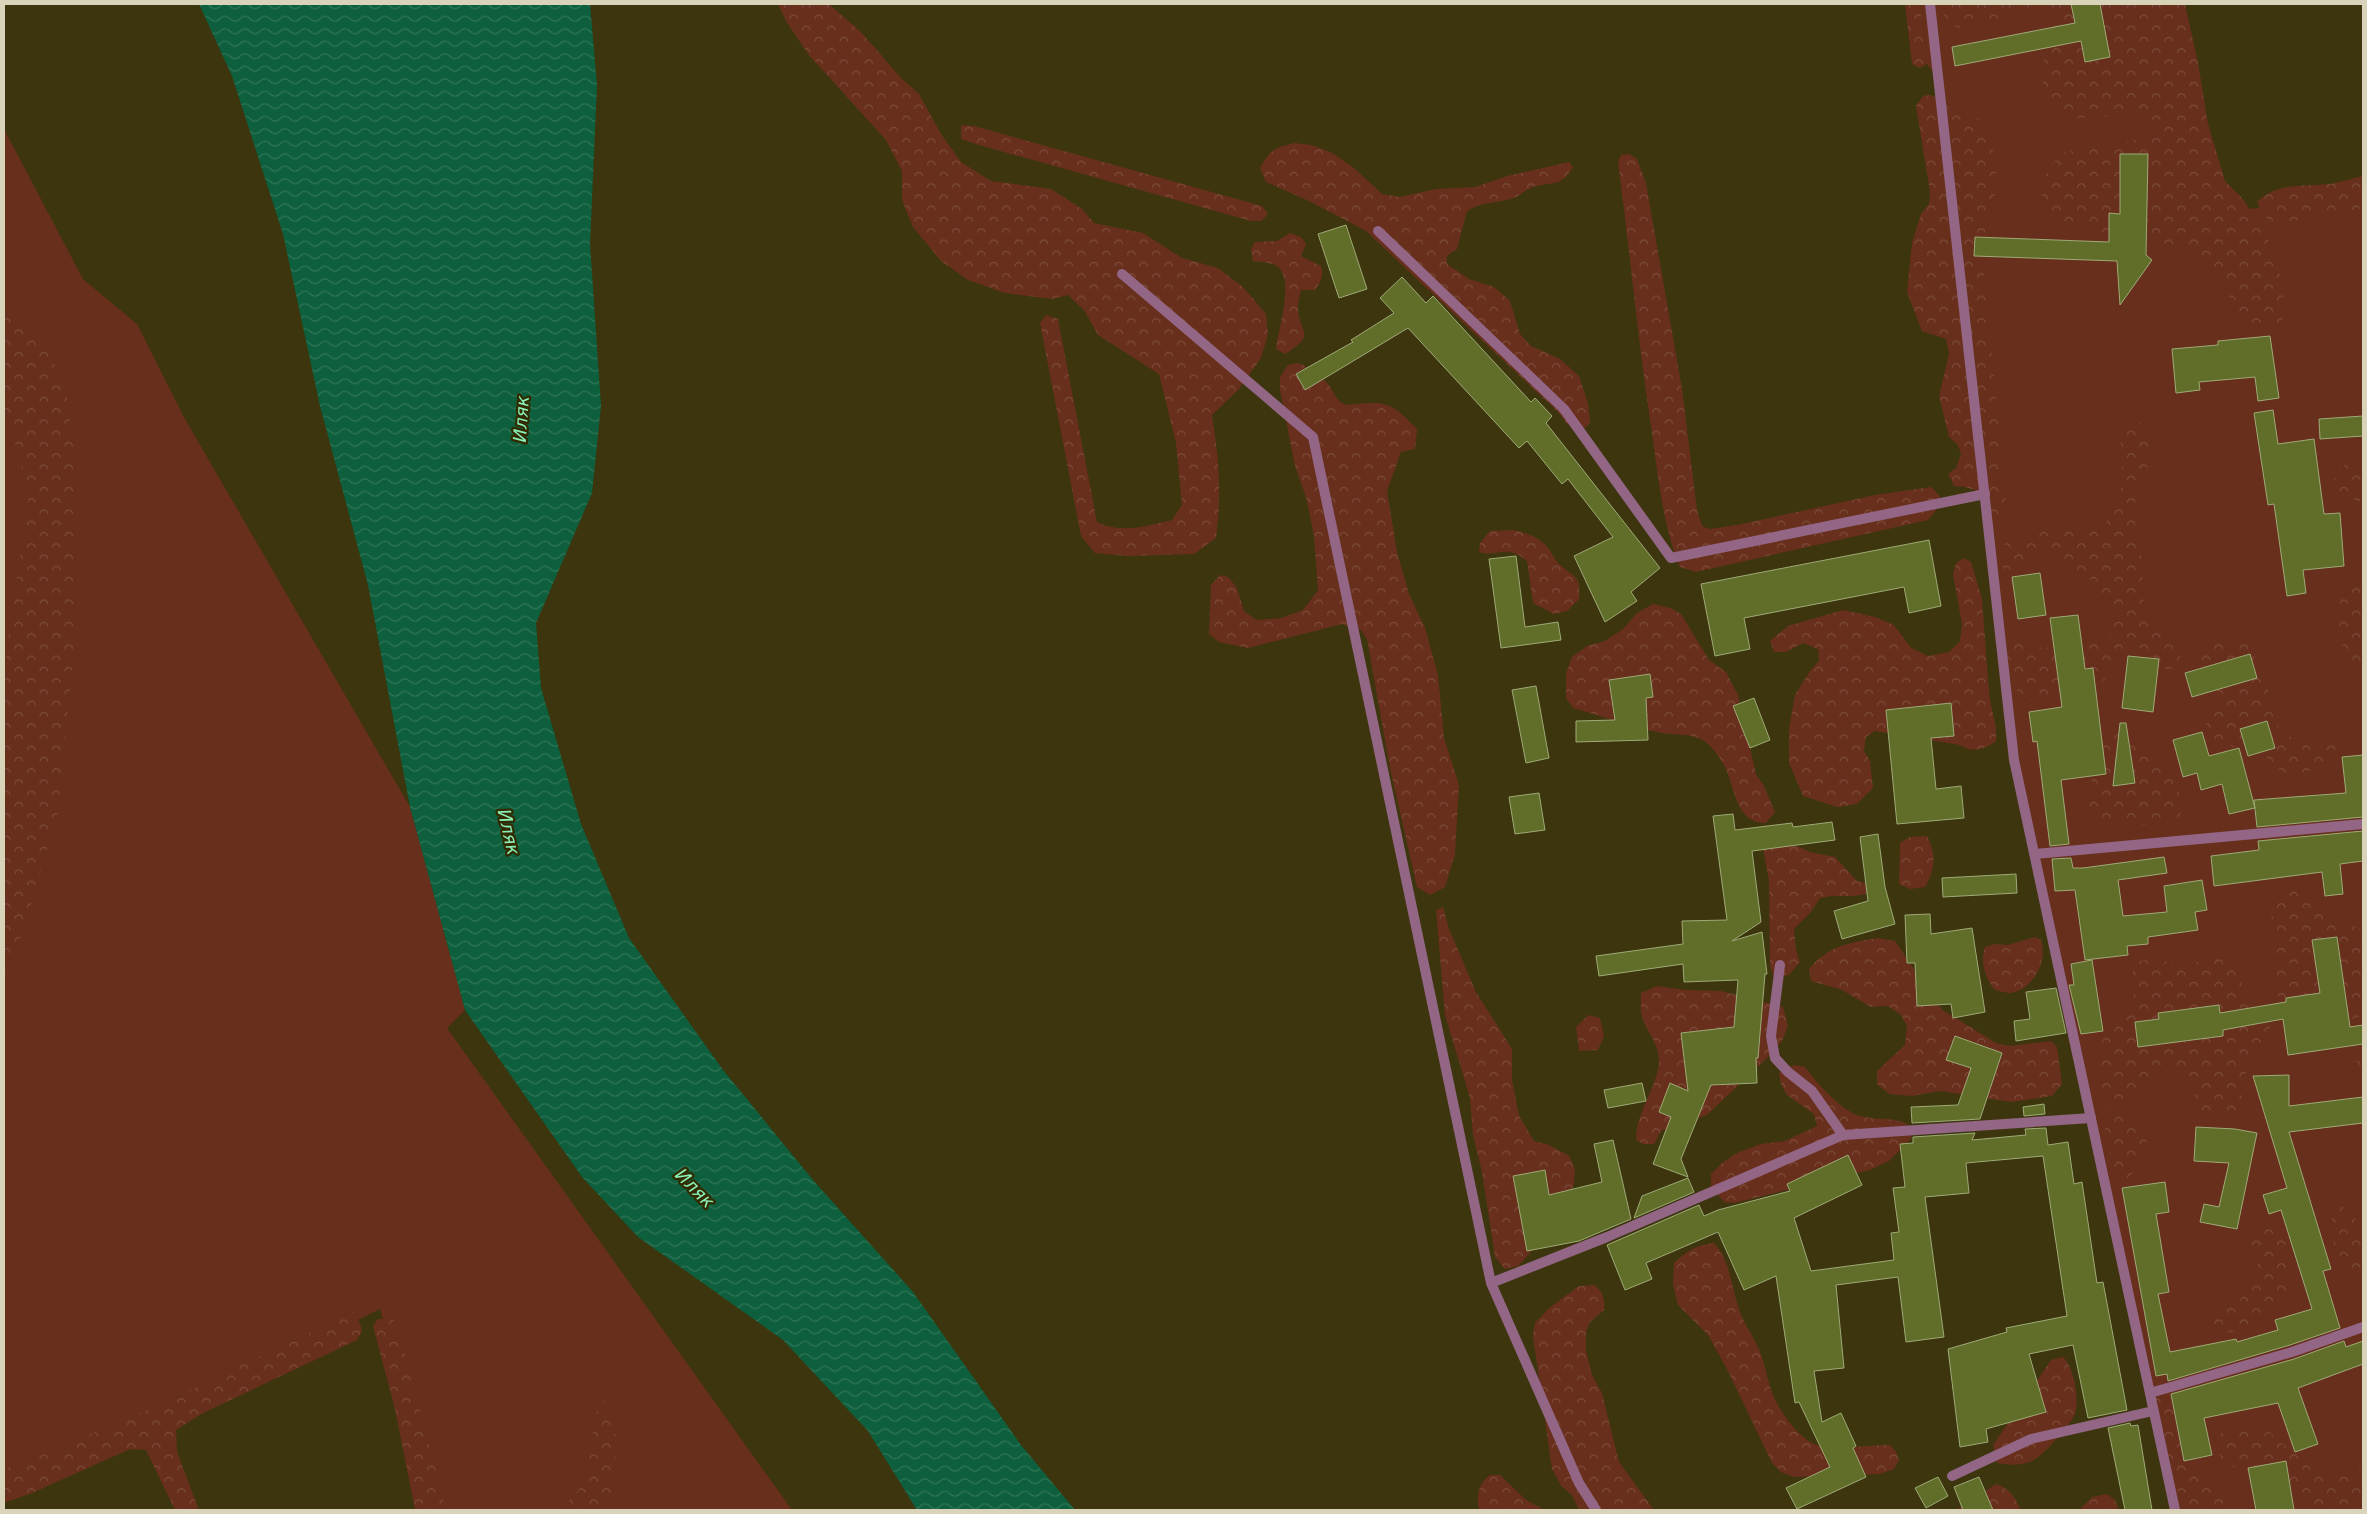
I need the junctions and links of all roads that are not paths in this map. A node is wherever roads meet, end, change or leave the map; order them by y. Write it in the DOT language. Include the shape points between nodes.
graph roads {
  1 [pos="1930,4"];
  2 [pos="1378,230"];
  3 [pos="1122,274"];
  4 [pos="1985,494"];
  5 [pos="2363,824"];
  6 [pos="2035,854"];
  7 [pos="1780,965"];
  8 [pos="2091,1118"];
  9 [pos="1842,1135"];
  10 [pos="1491,1283"];
  11 [pos="2363,1327"];
  12 [pos="2150,1393"];
  13 [pos="2153,1411"];
  14 [pos="1952,1476"];
  15 [pos="1596,1510"];
  16 [pos="2175,1510"];
  1 -- 4 [label="street"];
  2 -- 4 [label="street" via="1564,409 1671,558"];
  3 -- 10 [label="street" via="1313,437"];
  4 -- 6 [label="street" via="2014,760"];
  5 -- 6 [label="street"];
  6 -- 8 [label="street"];
  7 -- 9 [label="street" via="1771,1036 1775,1058 1812,1091"];
  8 -- 9 [label="street"];
  8 -- 12 [label="street"];
  9 -- 10 [label="street" via="1607,1237"];
  10 -- 15 [label="street" via="1579,1483"];
  11 -- 12 [label="street" via="2292,1352"];
  12 -- 13 [label="street"];
  13 -- 14 [label="street" via="2031,1439"];
  13 -- 16 [label="street"];
}
